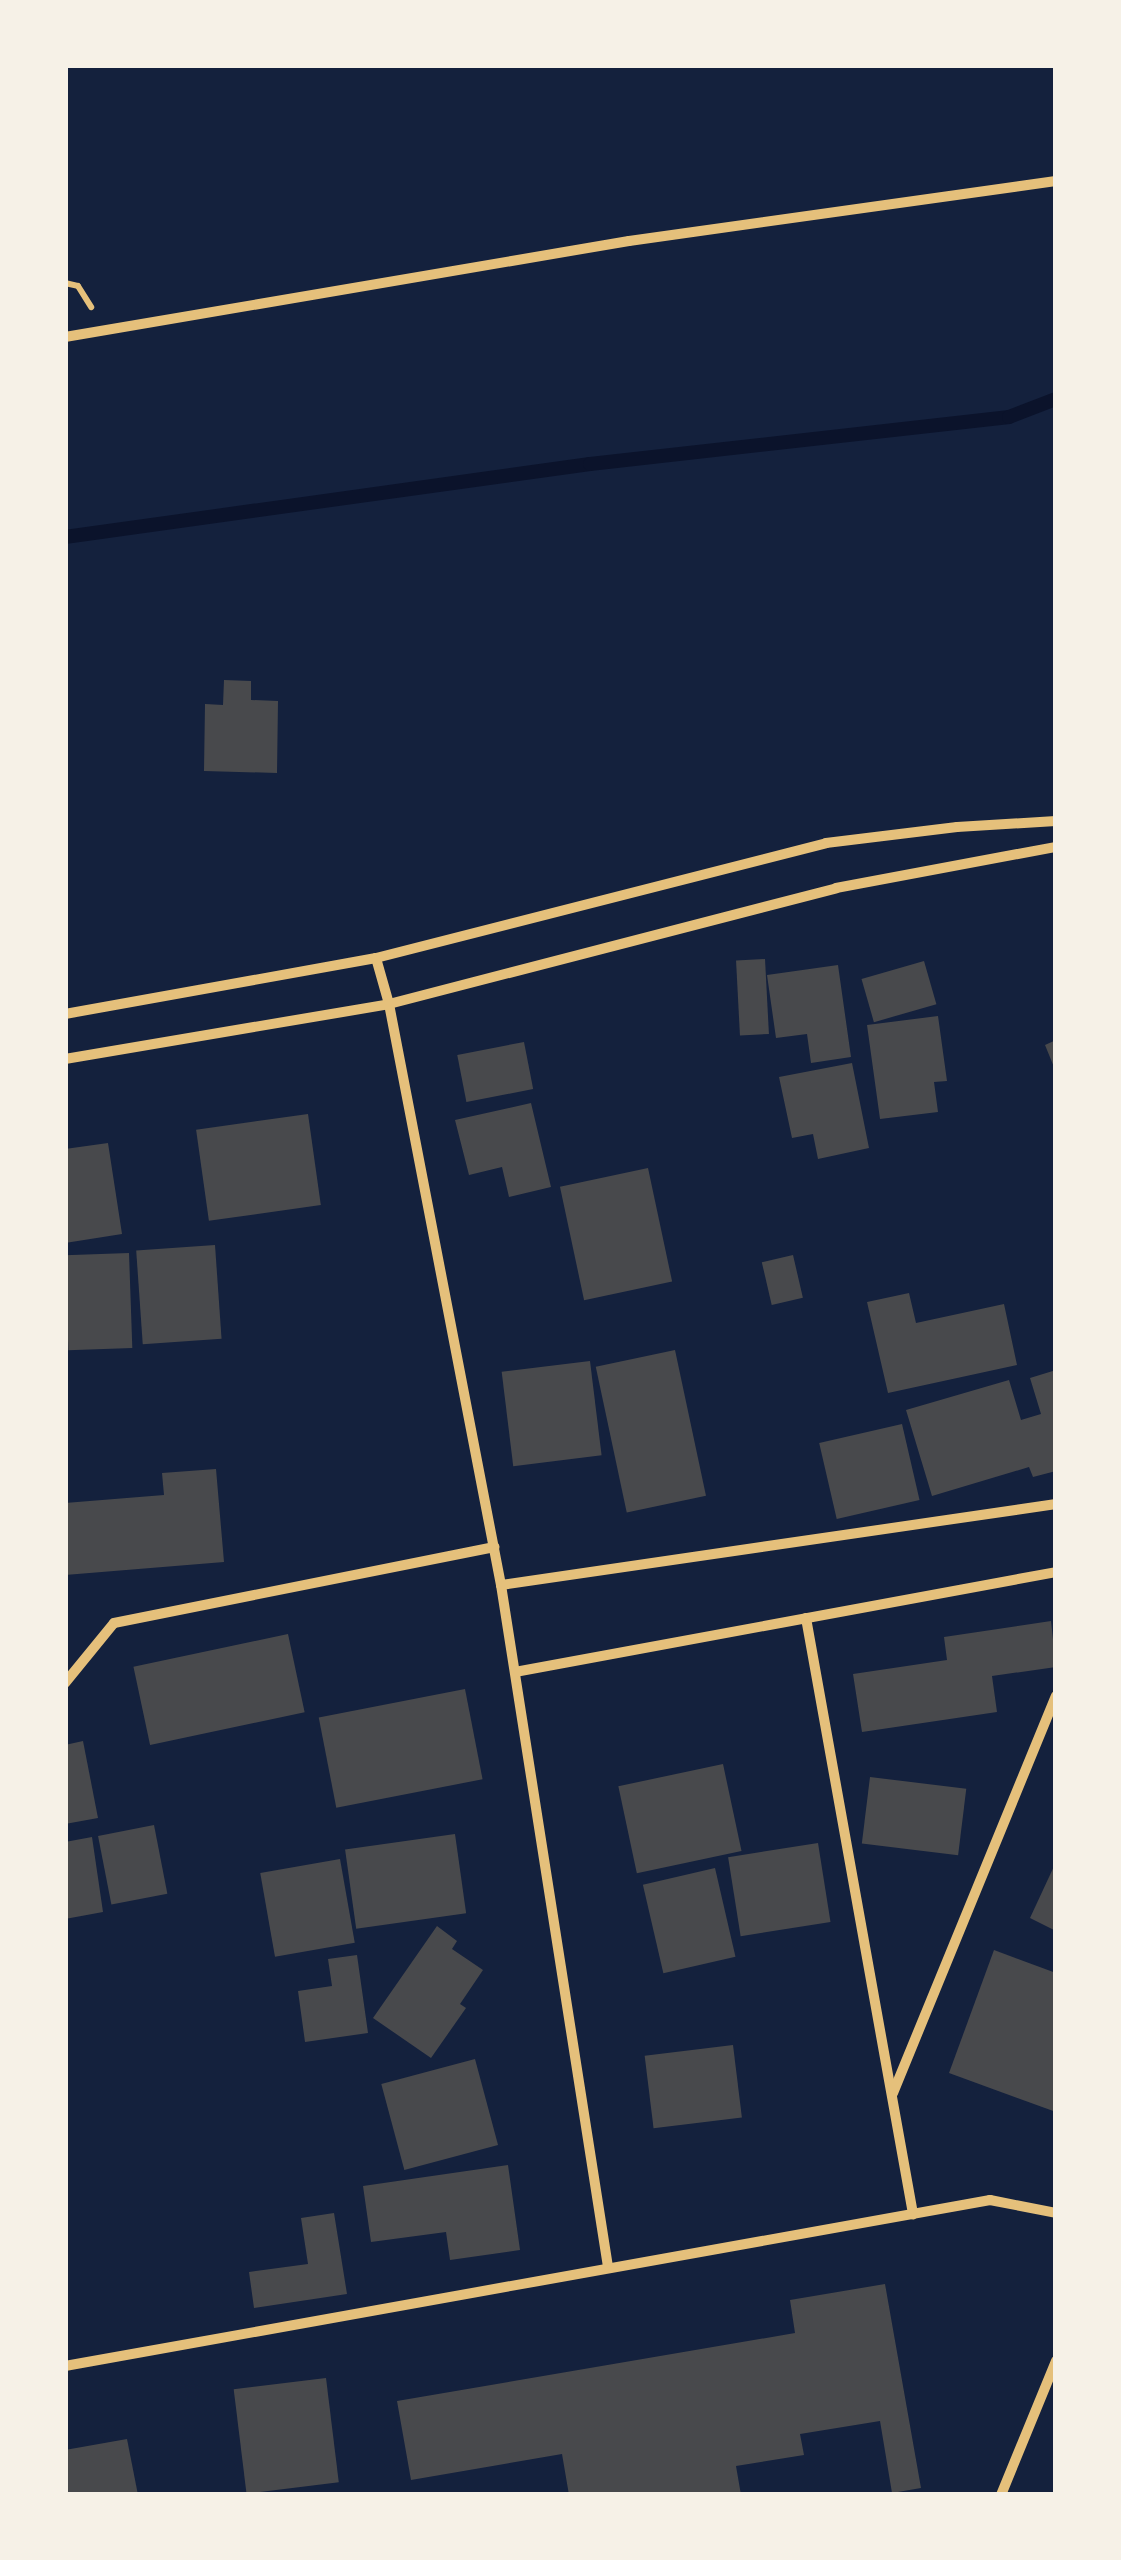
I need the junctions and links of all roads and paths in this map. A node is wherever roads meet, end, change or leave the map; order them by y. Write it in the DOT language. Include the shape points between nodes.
graph roads {
  1 [pos="1056,180"];
  2 [pos="65,337"];
  3 [pos="1056,821"];
  4 [pos="1056,847"];
  5 [pos="376,958"];
  6 [pos="389,1004"];
  7 [pos="65,1014"];
  8 [pos="65,1059"];
  9 [pos="1056,1504"];
  10 [pos="494,1547"];
  11 [pos="1056,1572"];
  12 [pos="501,1585"];
  13 [pos="806,1618"];
  14 [pos="515,1672"];
  15 [pos="65,1683"];
  16 [pos="1056,1696"];
  17 [pos="892,2096"];
  18 [pos="1056,2213"];
  19 [pos="913,2214"];
  20 [pos="608,2268"];
  21 [pos="1056,2361"];
  22 [pos="65,2366"];
  23 [pos="1001,2495"];
  1 -- 2 [label="street" via="629,241"];
  3 -- 5 [label="street" via="826,843"];
  4 -- 6 [label="street" via="836,888"];
  5 -- 6 [label="street"];
  5 -- 7 [label="street"];
  6 -- 8 [label="street"];
  6 -- 10 [label="street"];
  9 -- 12 [label="street"];
  10 -- 12 [label="street"];
  10 -- 15 [label="street" via="114,1623"];
  11 -- 13 [label="street"];
  12 -- 14 [label="street"];
  13 -- 14 [label="street"];
  13 -- 17 [label="street"];
  14 -- 20 [label="street"];
  16 -- 17 [label="street"];
  17 -- 19 [label="street"];
  18 -- 19 [label="street" via="990,2200"];
  19 -- 20 [label="street"];
  20 -- 22 [label="street"];
  21 -- 23 [label="street"];
}
